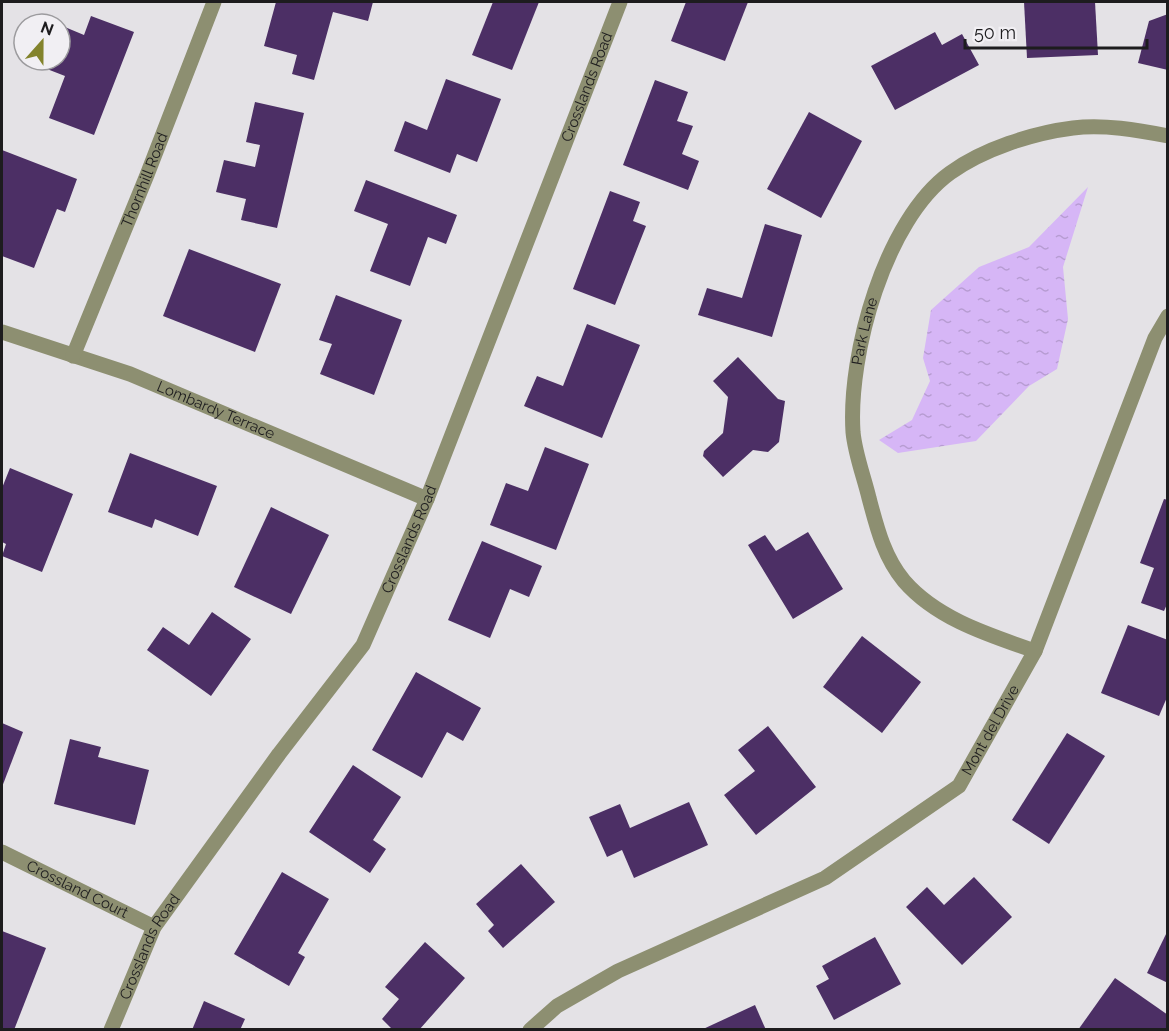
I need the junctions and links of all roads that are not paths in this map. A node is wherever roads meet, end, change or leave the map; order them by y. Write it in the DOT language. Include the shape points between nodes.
graph roads {
  1 [pos="214,2"];
  2 [pos="620,2"];
  3 [pos="1167,136"];
  4 [pos="1167,316"];
  5 [pos="2,332"];
  6 [pos="73,356"];
  7 [pos="427,499"];
  8 [pos="1035,651"];
  9 [pos="2,852"];
  10 [pos="154,927"];
  11 [pos="111,1029"];
  12 [pos="530,1029"];
  1 -- 6 [label="street, Thornhill Road"];
  2 -- 7 [label="street, Crosslands Road"];
  3 -- 8 [label="street, Park Lane" via="1137,130 1074,127 978,155 948,174 911,215 872,294 858,353 853,433 880,542 904,580 940,611"];
  4 -- 8 [label="street, Mont del Drive" via="1155,338"];
  5 -- 6 [label="street, Lombardy Terrace"];
  6 -- 7 [label="street, Lombardy Terrace" via="130,374"];
  7 -- 10 [label="street, Crosslands Road" via="363,645"];
  8 -- 12 [label="street, Mont del Drive" via="959,786 825,878 618,971 557,1006"];
  9 -- 10 [label="street, Crossland Court"];
  10 -- 11 [label="street, Crosslands Road"];
}
